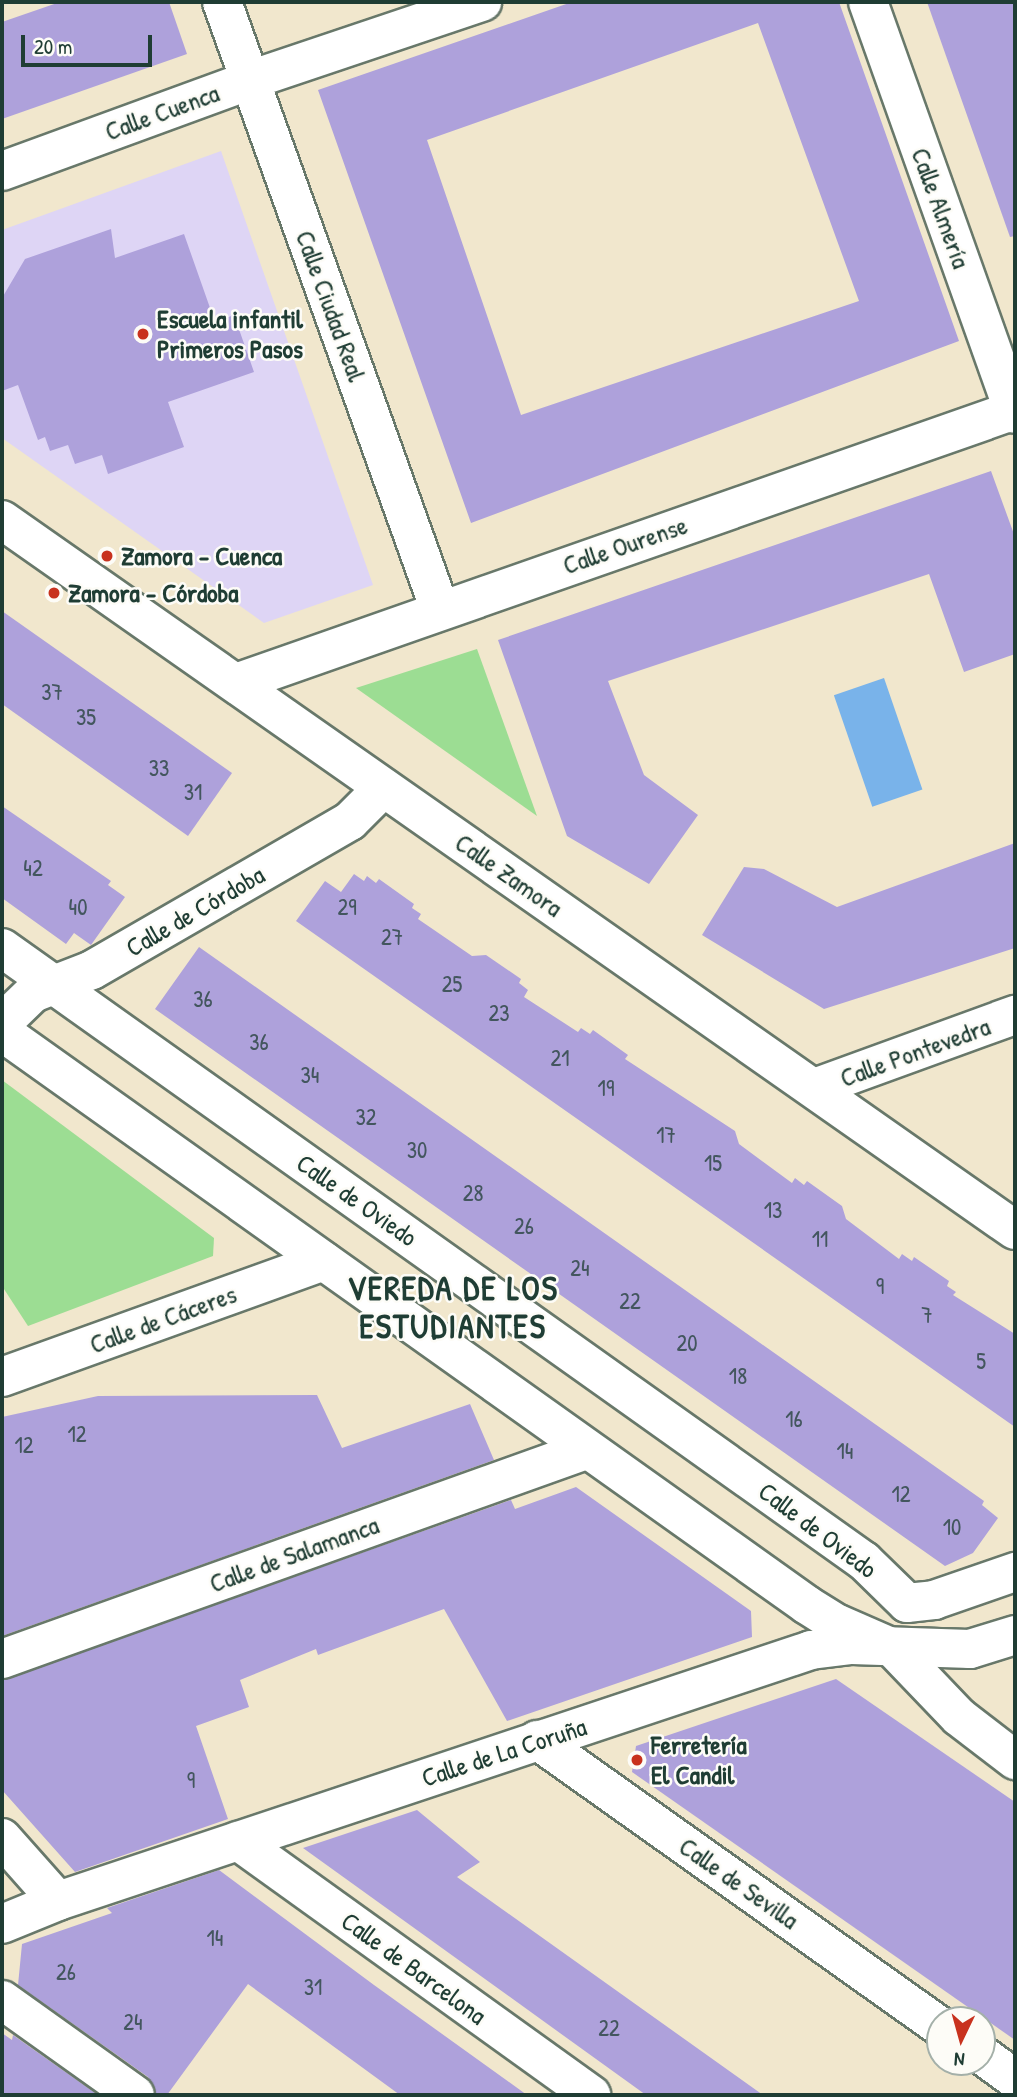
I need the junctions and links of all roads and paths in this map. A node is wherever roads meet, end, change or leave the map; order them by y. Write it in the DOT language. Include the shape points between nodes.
graph roads {
  1 [pos="222,2"];
  2 [pos="482,2"];
  3 [pos="868,2"];
  4 [pos="250,80"];
  5 [pos="2,171"];
  6 [pos="1015,412"];
  7 [pos="2,520"];
  8 [pos="440,610"];
  9 [pos="236,683"];
  10 [pos="383,789"];
  11 [pos="2,948"];
  12 [pos="52,984"];
  13 [pos="1015,1015"];
  14 [pos="2,1023"];
  15 [pos="2,1032"];
  16 [pos="814,1088"];
  17 [pos="1015,1230"];
  18 [pos="324,1261"];
  19 [pos="2,1377"];
  20 [pos="586,1450"];
  21 [pos="1015,1572"];
  22 [pos="907,1603"];
  23 [pos="1015,1635"];
  24 [pos="893,1648"];
  25 [pos="2,1659"];
  26 [pos="537,1740"];
  27 [pos="1015,1760"];
  28 [pos="2,1838"];
  29 [pos="238,1841"];
  30 [pos="58,1901"];
  31 [pos="2,1924"];
  32 [pos="2,2000"];
  33 [pos="926,2016"];
  34 [pos="996,2066"];
  35 [pos="1015,2079"];
  36 [pos="135,2095"];
  37 [pos="591,2095"];
  1 -- 4 [label="street, Calle Ciudad Real"];
  2 -- 4 [label="street, Calle Cuenca"];
  3 -- 6 [label="street, Calle Almería"];
  4 -- 5 [label="street, Calle Cuenca"];
  4 -- 8 [label="street, Calle Ciudad Real"];
  6 -- 8 [label="street, Calle Ourense"];
  7 -- 9 [label="street, Calle Zamora"];
  8 -- 9 [label="street, Calle Ourense"];
  9 -- 10 [label="street, Calle Zamora"];
  10 -- 12 [label="street, Calle de Córdoba" via="350,821 92,970"];
  10 -- 16 [label="street, Calle Zamora"];
  11 -- 12 [label="street, Calle de Oviedo"];
  12 -- 14 [label="street, Calle de Córdoba" via="33,993"];
  12 -- 22 [label="street, Calle de Oviedo" via="854,1553"];
  13 -- 16 [label="street, Calle Pontevedra"];
  15 -- 18 [label="street"];
  16 -- 17 [label="street, Calle Zamora"];
  18 -- 19 [label="street, Calle de Cáceres"];
  18 -- 20 [label="street"];
  20 -- 24 [label="street" via="822,1615"];
  20 -- 25 [label="street, Calle de Salamanca"];
  21 -- 22 [label="street" via="934,1600"];
  22 -- 24 [label="street"];
  23 -- 24 [label="street, Calle de La Coruña" via="970,1649"];
  24 -- 26 [label="street, Calle de La Coruña" via="852,1645 811,1650"];
  24 -- 27 [label="street" via="959,1717"];
  26 -- 29 [label="street, Calle de La Coruña"];
  26 -- 33 [label="street, Calle de Sevilla"];
  28 -- 30 [label="street"];
  29 -- 30 [label="street, Calle de La Coruña"];
  29 -- 37 [label="street, Calle de Barcelona"];
  30 -- 31 [label="street, Calle de La Coruña"];
  32 -- 36 [label="street"];
  34 -- 35 [label="street"];
}
